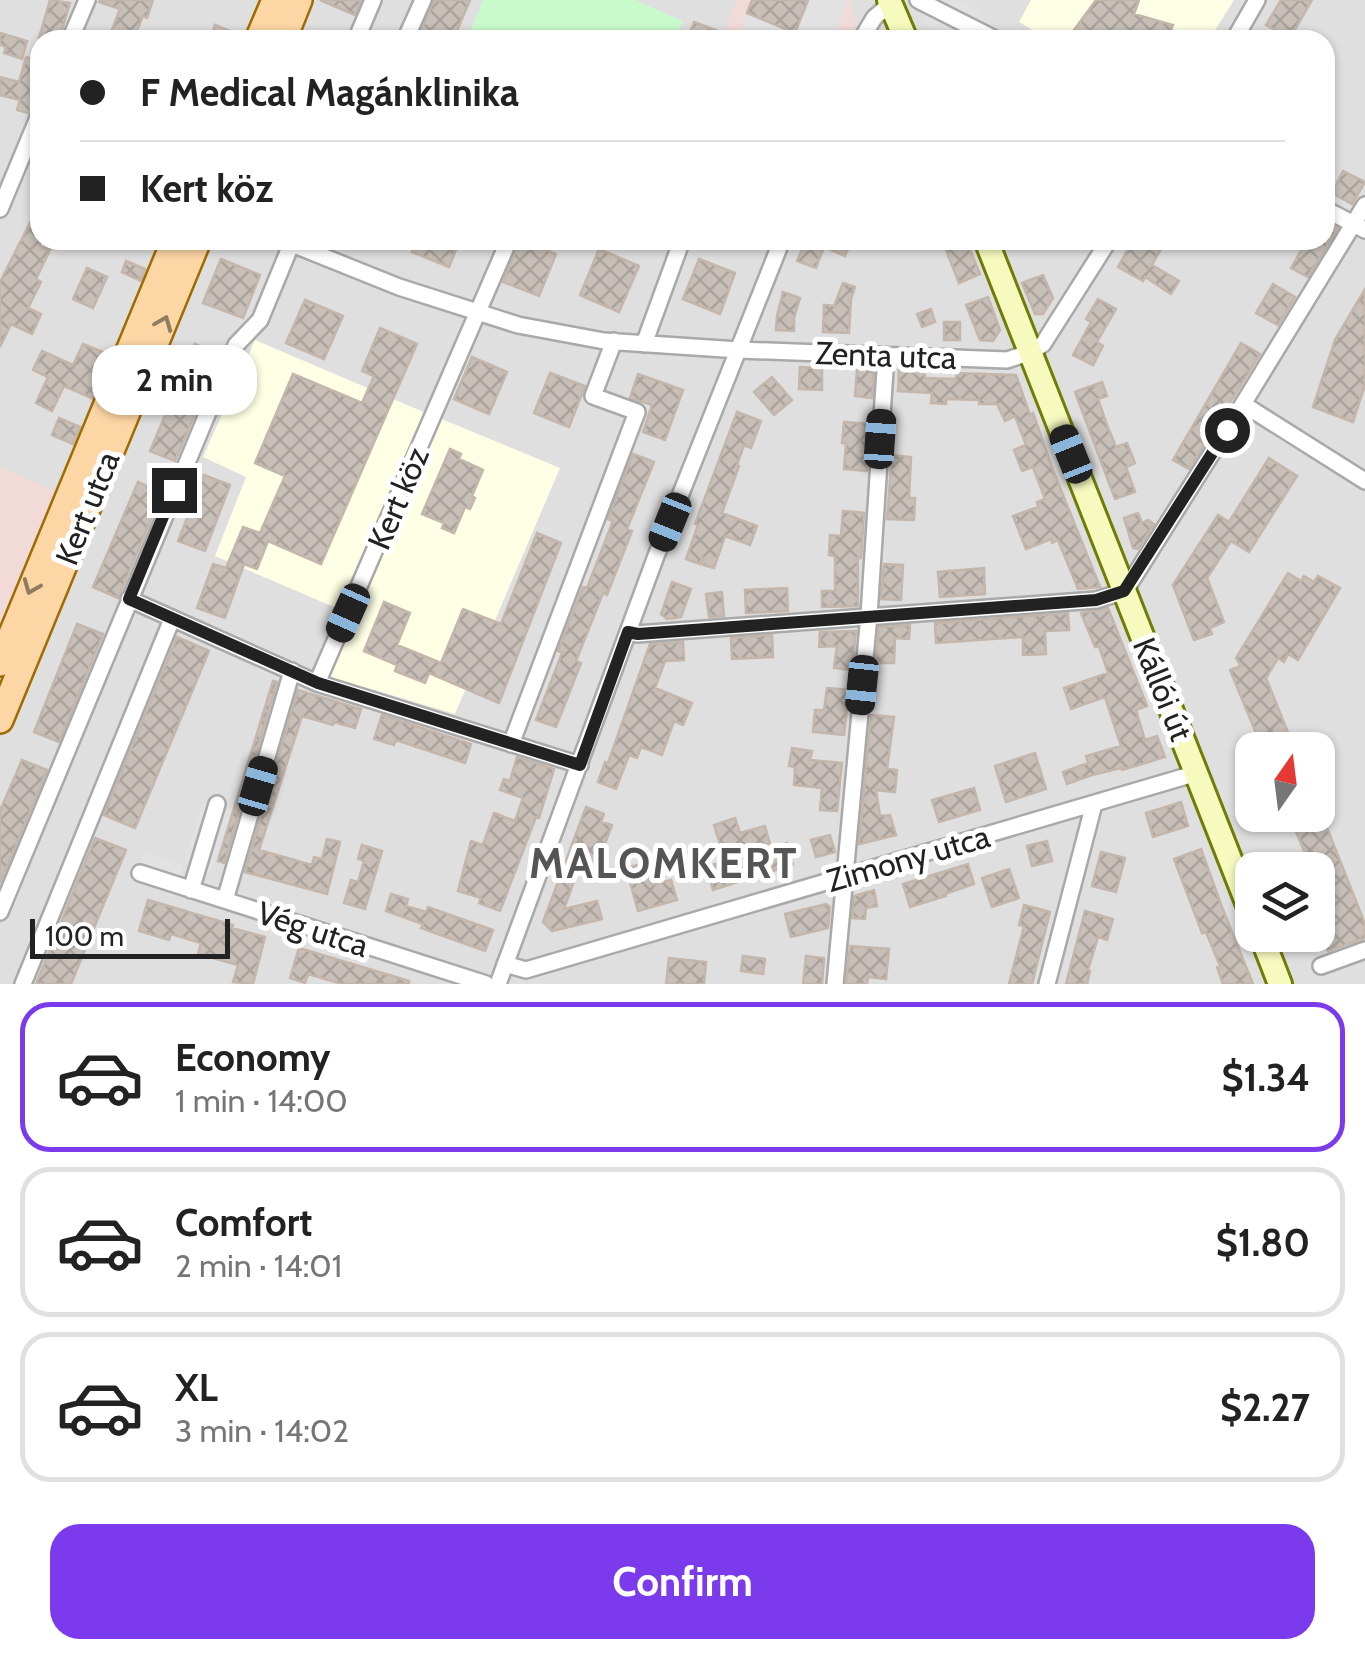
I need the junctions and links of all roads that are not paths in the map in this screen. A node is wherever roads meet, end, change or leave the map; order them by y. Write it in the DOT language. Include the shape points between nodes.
graph roads {
  1 [pos="87,0"];
  2 [pos="275,0"];
  3 [pos="299,0"];
  4 [pos="373,0"];
  5 [pos="423,0"];
  6 [pos="918,0"];
  7 [pos="1257,0"];
  8 [pos="890,2"];
  9 [pos="74,30"];
  10 [pos="262,30"];
  11 [pos="286,30"];
  12 [pos="360,30"];
  13 [pos="410,30"];
  14 [pos="867,30"];
  15 [pos="902,30"];
  16 [pos="977,30"];
  17 [pos="1240,30"];
  18 [pos="30,141"];
  19 [pos="1365,204"];
  20 [pos="0,209"];
  21 [pos="1335,215"];
  22 [pos="1359,227"];
  23 [pos="170,250"];
  24 [pos="194,250"];
  25 [pos="286,250"];
  26 [pos="311,250"];
  27 [pos="505,250"];
  28 [pos="678,250"];
  29 [pos="778,250"];
  30 [pos="990,250"];
  31 [pos="1103,250"];
  32 [pos="478,312"];
  33 [pos="614,342"];
  34 [pos="644,344"];
  35 [pos="739,350"];
  36 [pos="1031,352"];
  37 [pos="886,355"];
  38 [pos="1243,404"];
  39 [pos="1365,480"];
  40 [pos="1124,591"];
  41 [pos="129,599"];
  42 [pos="869,616"];
  43 [pos="172,619"];
  44 [pos="628,632"];
  45 [pos="0,663"];
  46 [pos="292,671"];
  47 [pos="318,683"];
  48 [pos="0,720"];
  49 [pos="512,744"];
  50 [pos="580,765"];
  51 [pos="1197,774"];
  52 [pos="216,804"];
  53 [pos="1094,804"];
  54 [pos="1235,871"];
  55 [pos="140,873"];
  56 [pos="846,876"];
  57 [pos="192,890"];
  58 [pos="225,900"];
  59 [pos="0,912"];
  60 [pos="1365,950"];
  61 [pos="1267,952"];
  62 [pos="504,964"];
  63 [pos="1321,966"];
  64 [pos="23,984"];
  65 [pos="486,984"];
  66 [pos="498,984"];
  67 [pos="836,984"];
  68 [pos="1046,984"];
  69 [pos="1280,984"];
  1 -- 9 [label="street"];
  2 -- 10 [label="main road"];
  3 -- 11 [label="main road"];
  4 -- 12 [label="street"];
  5 -- 13 [label="street"];
  6 -- 16 [label="street"];
  7 -- 17 [label="street"];
  8 -- 14 [label="street"];
  8 -- 15 [label="main road"];
  18 -- 20 [label="street"];
  19 -- 22 [label="street"];
  21 -- 22 [label="street"];
  22 -- 38 [label="street"];
  23 -- 45 [label="main road, Kert utca, one-way"];
  48 -- 24 [label="main road, Kert utca, one-way"];
  25 -- 41 [label="street" via="260,320 236,345"];
  26 -- 32 [label="street, Zenta utca"];
  27 -- 32 [label="street, Kert köz"];
  28 -- 34 [label="street"];
  29 -- 35 [label="street"];
  30 -- 36 [label="main road, Kállói út"];
  31 -- 36 [label="street" via="1043,344"];
  32 -- 33 [label="street, Zenta utca"];
  32 -- 47 [label="street, Kert köz"];
  33 -- 34 [label="street, Zenta utca"];
  33 -- 49 [label="street" via="593,396 637,412"];
  34 -- 35 [label="street, Zenta utca"];
  35 -- 37 [label="street, Zenta utca"];
  35 -- 44 [label="street"];
  36 -- 37 [label="street, Zenta utca" via="1008,360"];
  36 -- 40 [label="main road, Kállói út"];
  37 -- 42 [label="street"];
  38 -- 39 [label="street"];
  38 -- 40 [label="street"];
  40 -- 42 [label="street" via="1096,600"];
  40 -- 51 [label="main road, Kállói út"];
  41 -- 43 [label="street"];
  41 -- 59 [label="street"];
  42 -- 44 [label="street"];
  42 -- 56 [label="street"];
  43 -- 46 [label="street"];
  43 -- 64 [label="street"];
  44 -- 50 [label="street"];
  46 -- 47 [label="street"];
  46 -- 58 [label="street"];
  47 -- 49 [label="street"];
  49 -- 50 [label="street"];
  50 -- 62 [label="street"];
  51 -- 53 [label="street, Zimony utca"];
  51 -- 54 [label="main road, Kállói út"];
  52 -- 57 [label="street"];
  53 -- 56 [label="street, Zimony utca"];
  53 -- 68 [label="street"];
  55 -- 57 [label="street, Vég utca"];
  56 -- 62 [label="street, Zimony utca" via="526,970"];
  56 -- 67 [label="street"];
  57 -- 58 [label="street, Vég utca"];
  58 -- 65 [label="street, Vég utca"];
  60 -- 63 [label="street"];
  61 -- 69 [label="main road"];
  62 -- 66 [label="street"];
}
